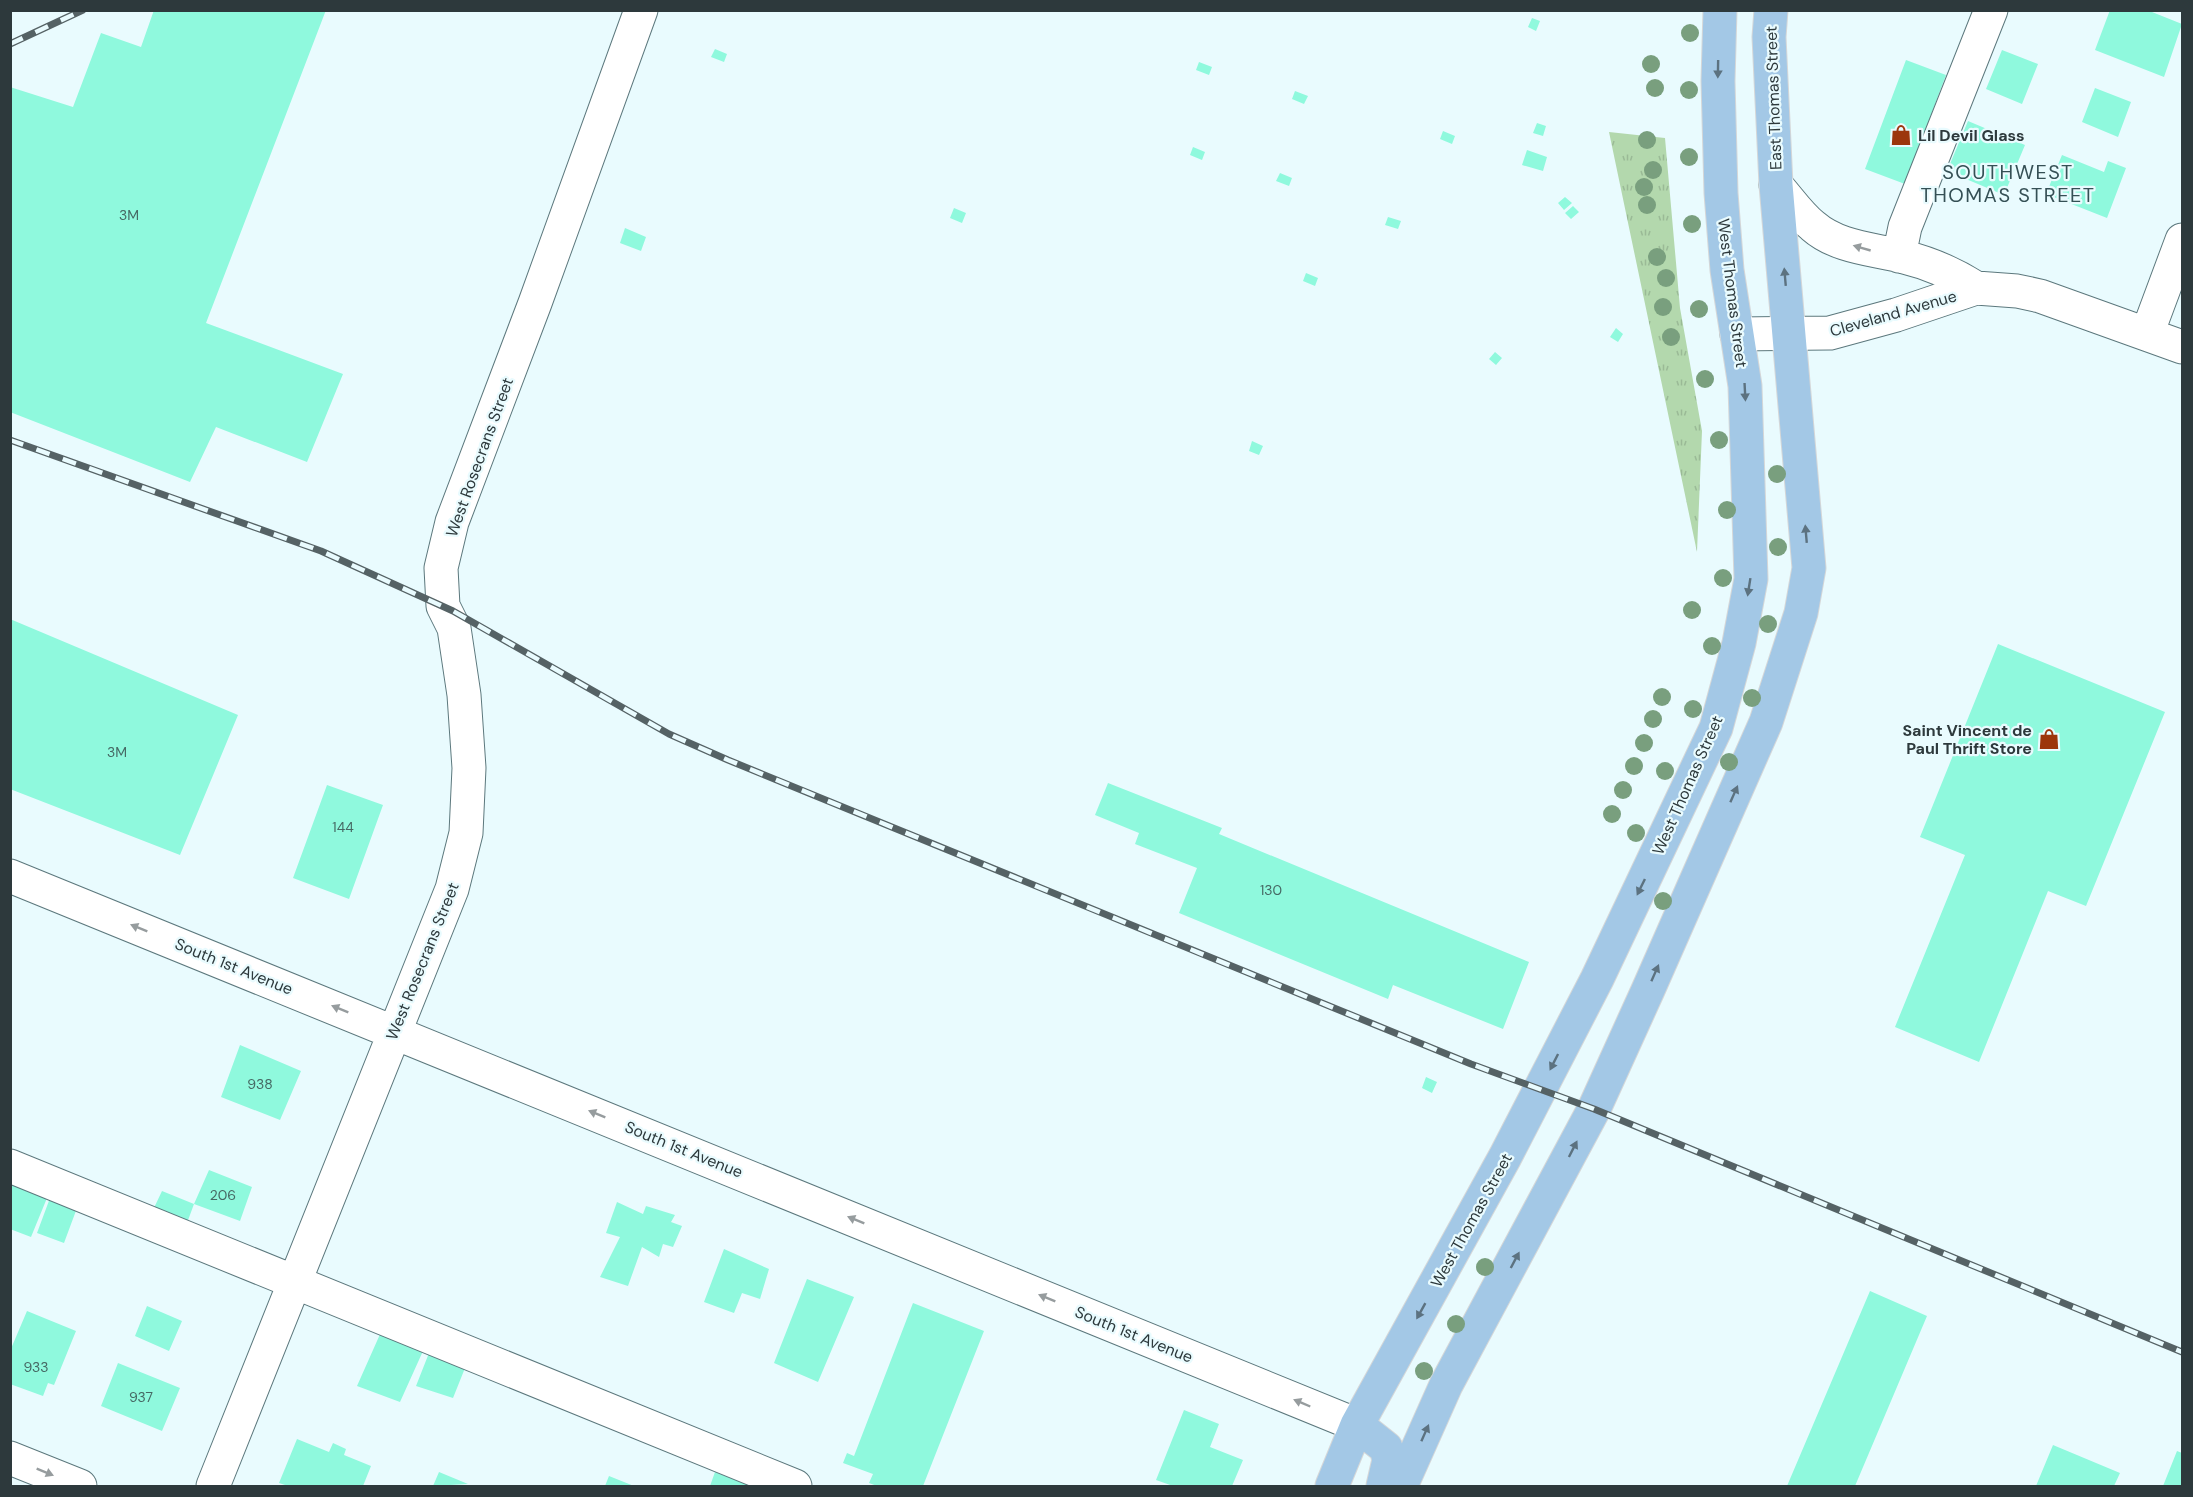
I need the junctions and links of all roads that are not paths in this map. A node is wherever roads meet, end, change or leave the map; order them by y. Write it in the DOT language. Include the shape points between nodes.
graph roads {
  1 [pos="641,10"];
  2 [pos="1720,10"];
  3 [pos="1771,10"];
  4 [pos="1991,10"];
  5 [pos="1776,184"];
  6 [pos="2182,240"];
  7 [pos="1899,256"];
  8 [pos="1976,288"];
  9 [pos="1737,334"];
  10 [pos="2147,334"];
  11 [pos="1790,335"];
  12 [pos="2182,347"];
  13 [pos="10,876"];
  14 [pos="394,1030"];
  15 [pos="10,1166"];
  16 [pos="294,1281"];
  17 [pos="1357,1425"];
  18 [pos="10,1458"];
  19 [pos="80,1486"];
  20 [pos="213,1486"];
  21 [pos="795,1486"];
  22 [pos="1332,1486"];
  23 [pos="1383,1486"];
  24 [pos="1401,1486"];
  1 -- 14 [label="street, West Rosecrans Street" via="452,522 441,568 443,606 454,628 464,695 469,768 466,833 452,889"];
  2 -- 9 [label="main road, West Thomas Street, one-way" via="1720,182"];
  3 -- 5 [label="main road, East Thomas Street"];
  4 -- 7 [label="street" via="1905,227"];
  7 -- 5 [label="street, Cleveland Avenue, one-way" via="1846,243 1813,227"];
  11 -- 5 [label="main road, one-way"];
  6 -- 10 [label="street"];
  7 -- 8 [label="street, Cleveland Avenue" via="1956,275"];
  8 -- 10 [label="street, Cleveland Avenue" via="2040,296"];
  8 -- 11 [label="street, Cleveland Avenue" via="1830,333"];
  9 -- 11 [label="street, Cleveland Avenue"];
  9 -- 17 [label="main road, West Thomas Street, one-way" via="1745,386 1751,579 1716,728 1597,979 1505,1157"];
  10 -- 12 [label="street, Cleveland Avenue"];
  24 -- 11 [label="main road, one-way" via="1446,1385 1594,1109 1766,722 1801,613 1809,568"];
  14 -- 13 [label="street, South 1st Avenue, one-way"];
  14 -- 16 [label="street, West Rosecrans Street"];
  17 -- 14 [label="street, South 1st Avenue, one-way"];
  15 -- 16 [label="street"];
  16 -- 20 [label="street, West Rosecrans Street"];
  16 -- 21 [label="street"];
  17 -- 22 [label="main road, West Thomas Street"];
  17 -- 23 [label="main road" via="1386,1448 1389,1460"];
  18 -- 19 [label="street, one-way"];
}
